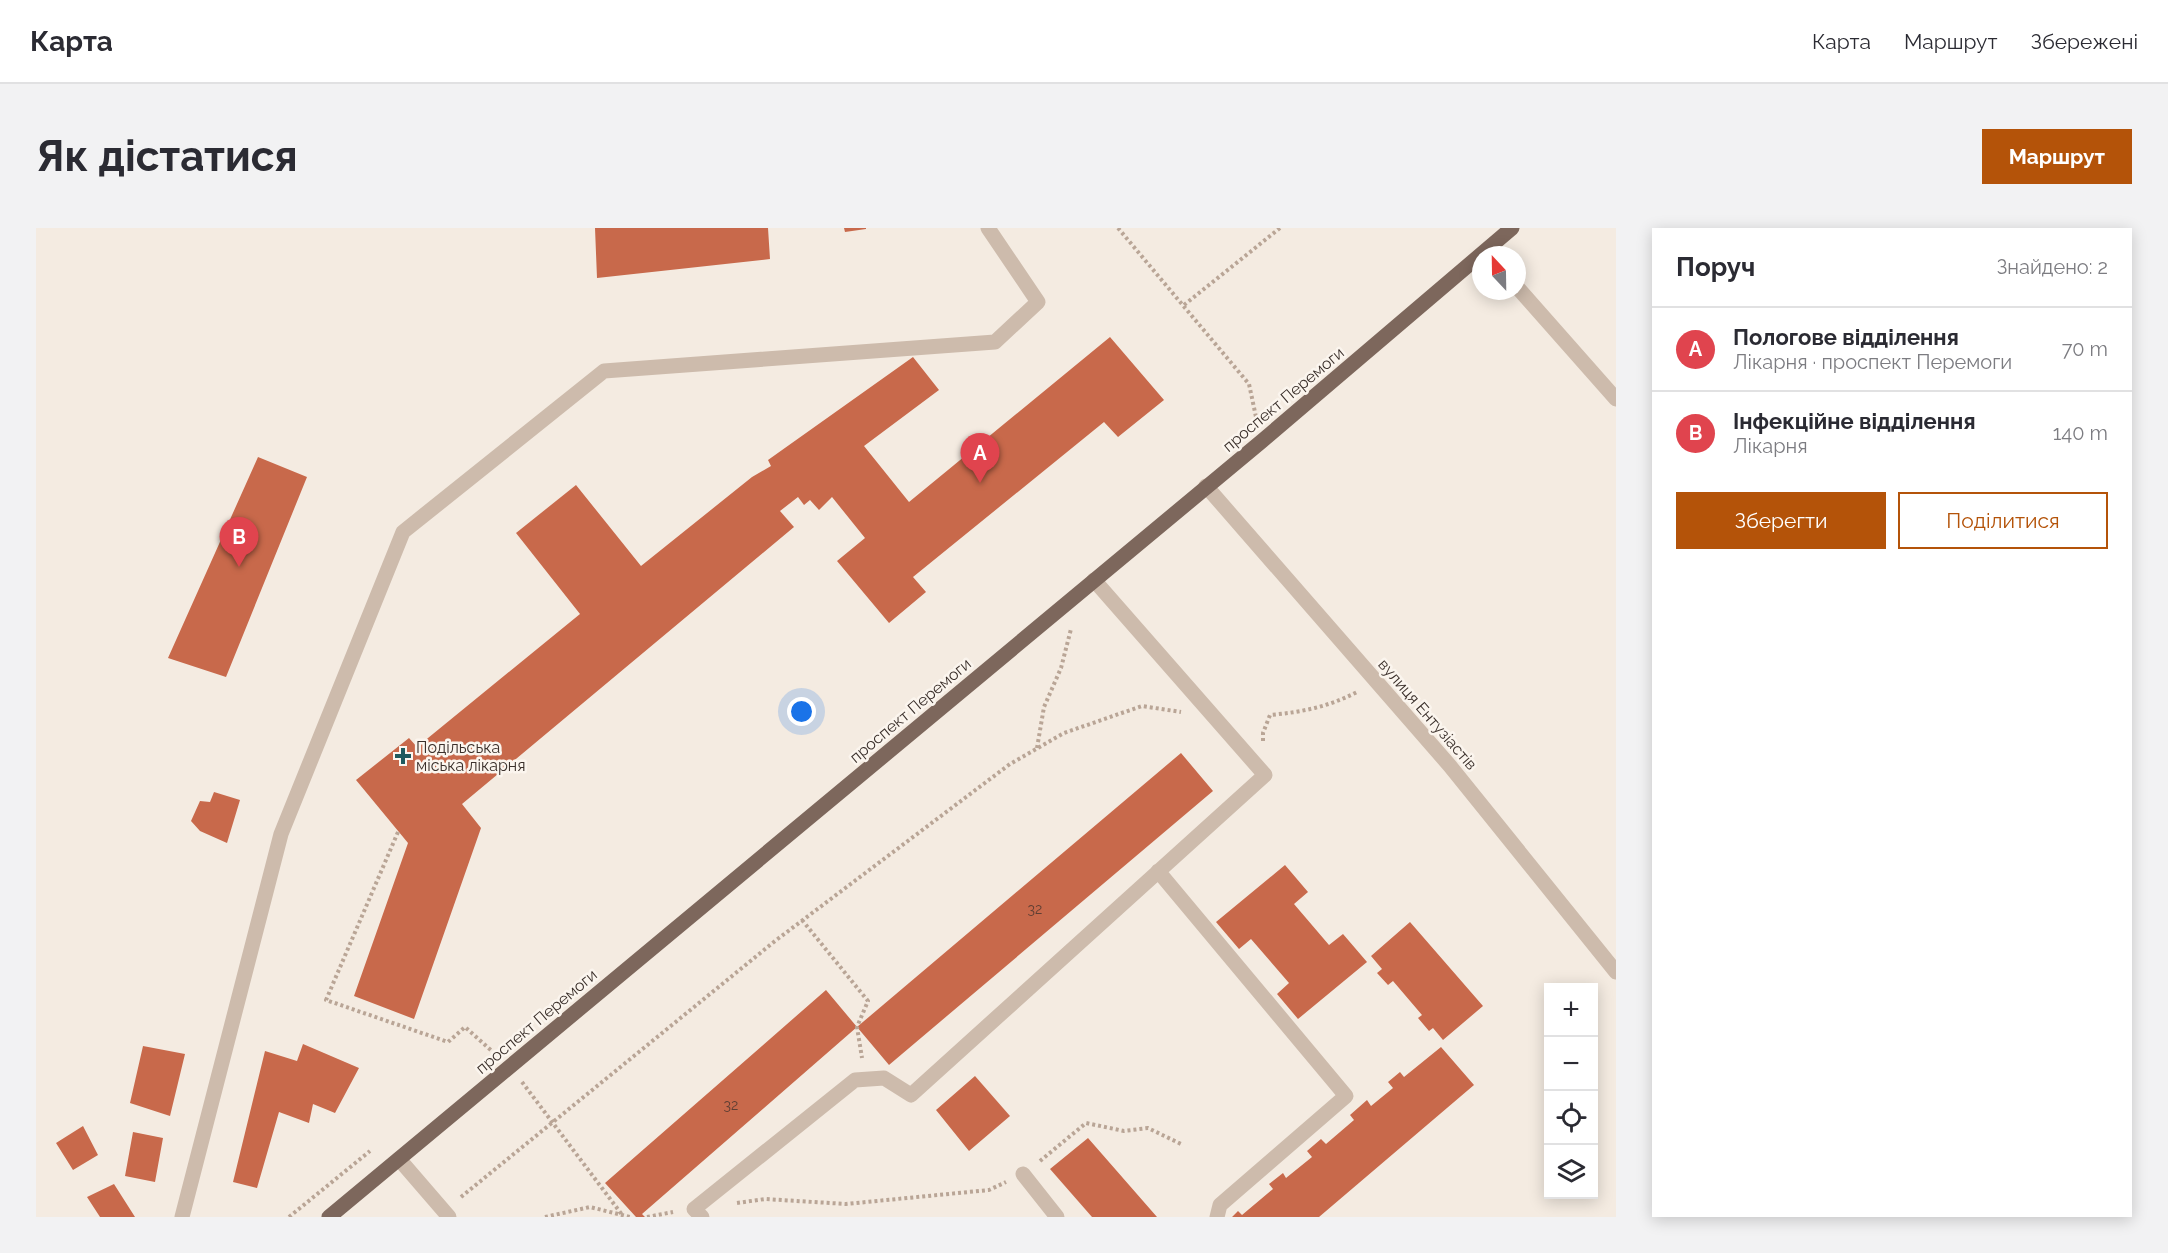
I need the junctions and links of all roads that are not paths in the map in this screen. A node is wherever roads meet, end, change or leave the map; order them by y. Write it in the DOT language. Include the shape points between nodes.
graph roads {
  1 [pos="988,228"];
  2 [pos="1512,228"];
  3 [pos="1494,246"];
  4 [pos="1472,266"];
  5 [pos="1526,297"];
  6 [pos="1616,399"];
  7 [pos="1206,486"];
  8 [pos="1094,580"];
  9 [pos="1158,871"];
  10 [pos="1616,972"];
  11 [pos="399,1159"];
  12 [pos="1023,1174"];
  13 [pos="446,1214"];
  14 [pos="182,1217"];
  15 [pos="329,1217"];
  16 [pos="702,1217"];
  17 [pos="1058,1217"];
  18 [pos="1216,1217"];
  1 -- 14 [label="street" via="1038,302 995,342 604,371 403,532 281,834"];
  2 -- 3 [label="main road, проспект Перемоги"];
  4 -- 7 [label="main road, проспект Перемоги"];
  5 -- 6 [label="street"];
  7 -- 8 [label="main road, проспект Перемоги"];
  7 -- 10 [label="street, вулиця Ентузіастів" via="1450,766"];
  8 -- 9 [label="street" via="1265,775"];
  8 -- 11 [label="main road, проспект Перемоги"];
  9 -- 16 [label="street" via="911,1095 884,1078 855,1080 694,1209"];
  9 -- 18 [label="street" via="1346,1096 1220,1205"];
  11 -- 13 [label="street"];
  11 -- 15 [label="main road, проспект Перемоги"];
  12 -- 17 [label="street"];
}
